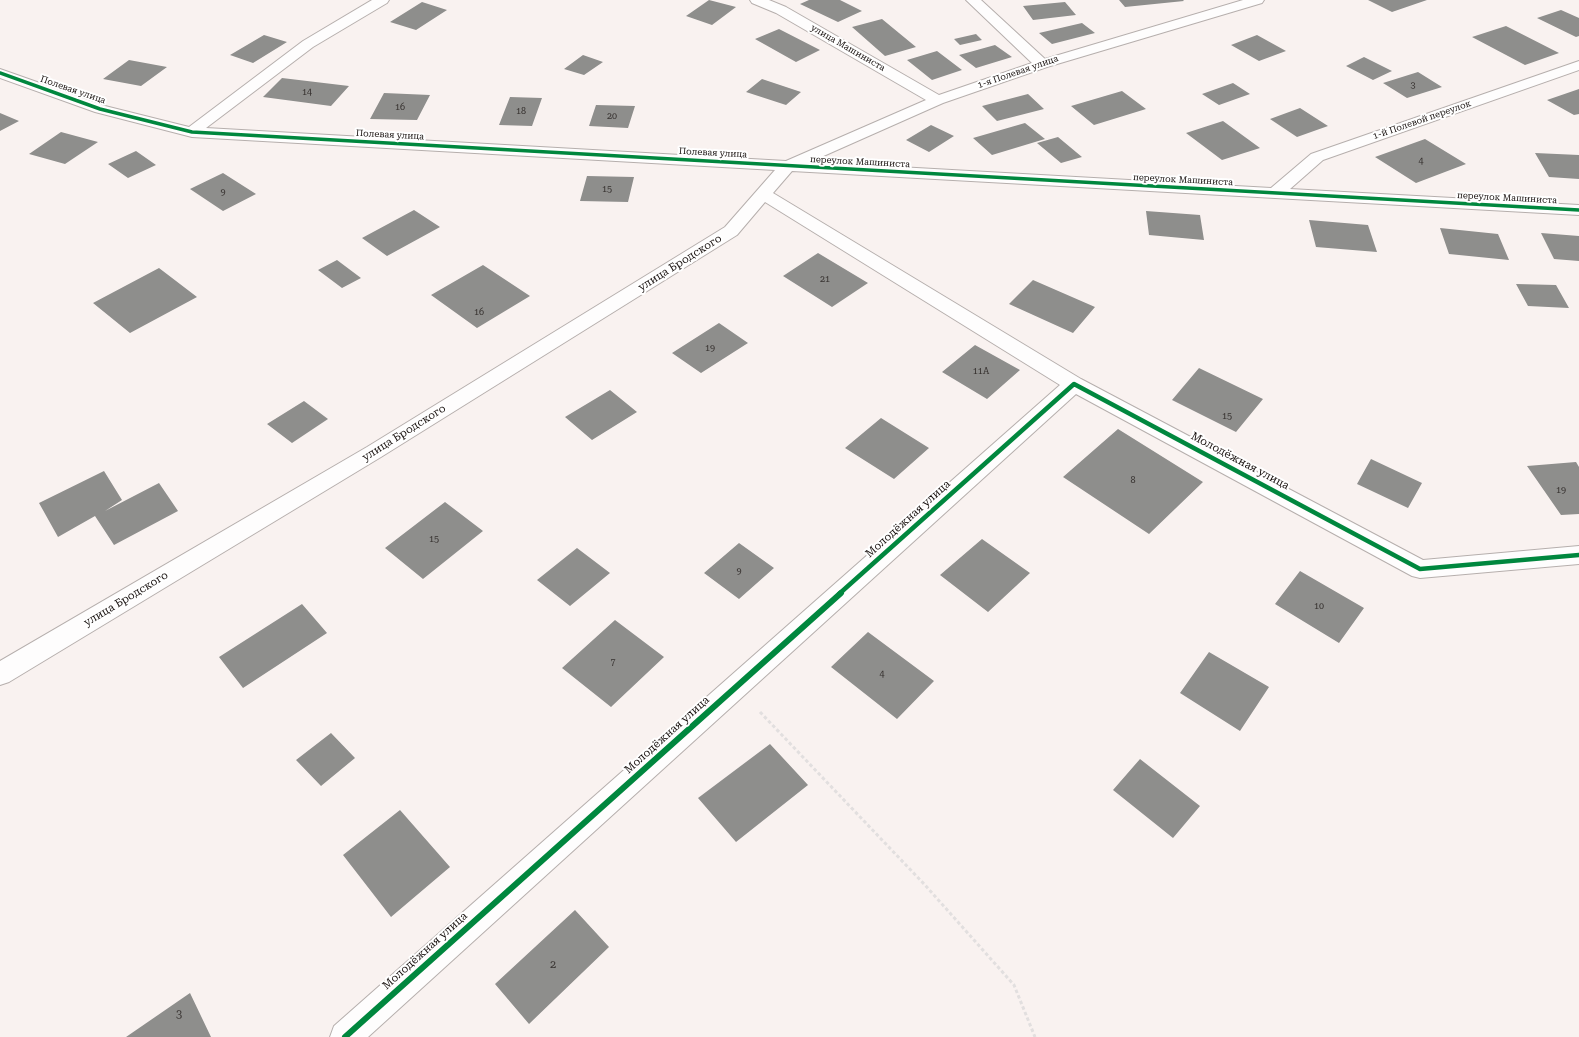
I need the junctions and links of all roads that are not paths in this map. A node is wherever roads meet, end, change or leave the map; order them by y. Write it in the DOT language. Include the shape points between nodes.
graph roads {
  1 [pos="382,0"];
  2 [pos="757,0"];
  3 [pos="973,0"];
  4 [pos="1257,0"];
  5 [pos="1042,64"];
  6 [pos="1579,65"];
  7 [pos="0,74"];
  8 [pos="938,100"];
  9 [pos="192,132"];
  10 [pos="787,166"];
  11 [pos="1275,193"];
  12 [pos="763,194"];
  13 [pos="1579,210"];
  14 [pos="1074,384"];
  15 [pos="1579,555"];
  16 [pos="0,674"];
  17 [pos="345,1037"];
  1 -- 9 [label="street" via="308,44"];
  2 -- 8 [label="street, улица Машиниста" via="781,10"];
  3 -- 5 [label="street"];
  4 -- 5 [label="street, 1-я Полевая улица"];
  5 -- 8 [label="street, 1-я Полевая улица"];
  6 -- 11 [label="street, 1-й Полевой переулок" via="1317,157"];
  7 -- 9 [label="street, Полевая улица" via="100,109"];
  8 -- 10 [label="street, 1-я Полевая улица"];
  9 -- 10 [label="street, Полевая улица"];
  10 -- 11 [label="street, переулок Машиниста"];
  10 -- 12 [label="street, улица Бродского"];
  11 -- 13 [label="street, переулок Машиниста"];
  12 -- 14 [label="street"];
  12 -- 16 [label="street, улица Бродского" via="731,231 381,447"];
  14 -- 15 [label="street, Молодёжная улица" via="1420,569"];
  14 -- 17 [label="street, Молодёжная улица"];
}
